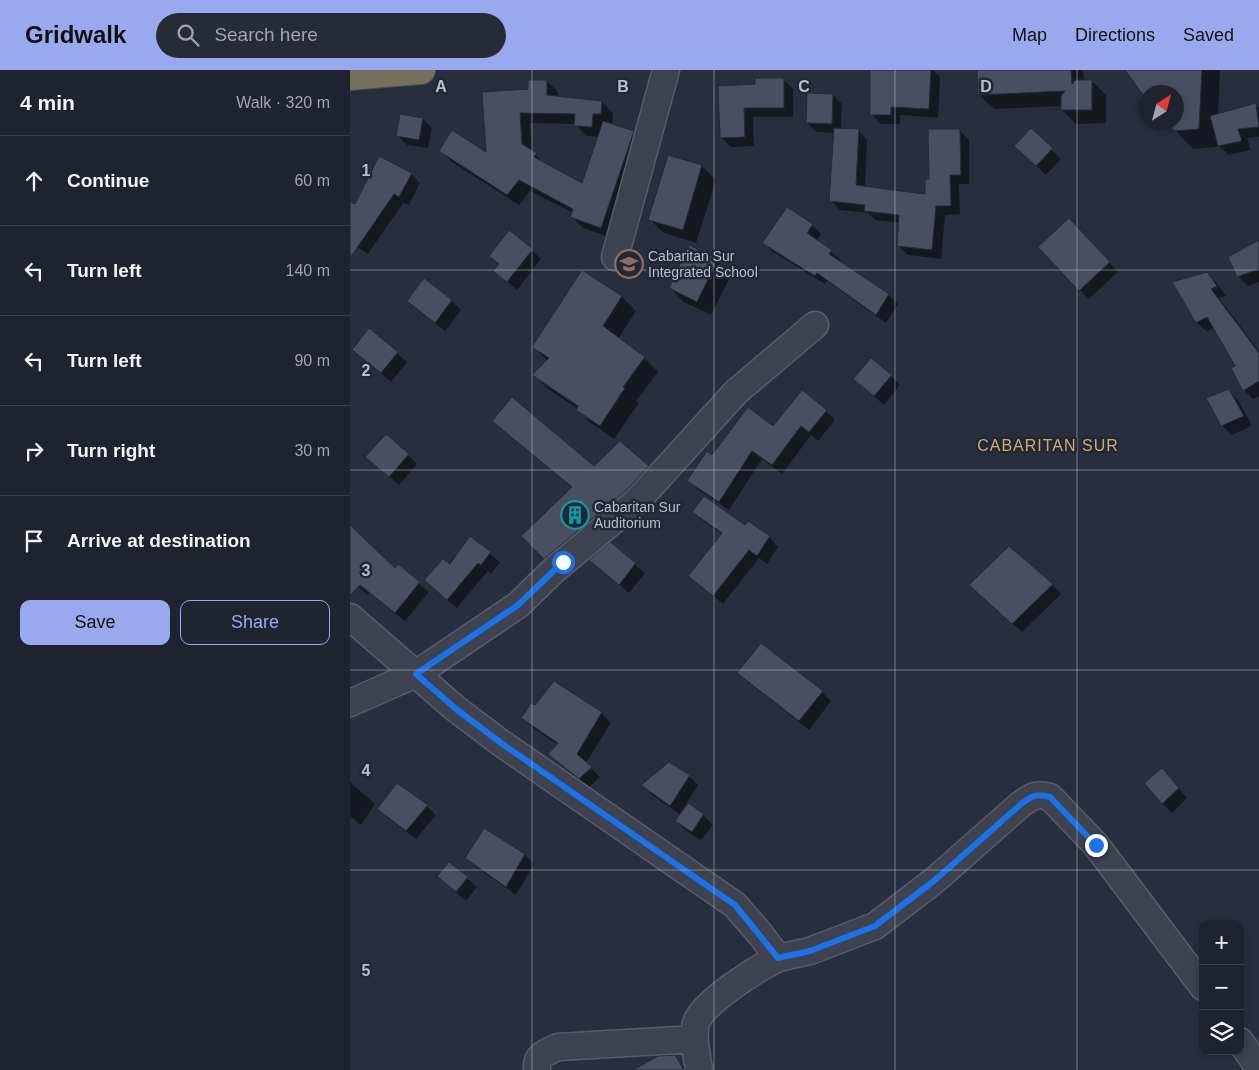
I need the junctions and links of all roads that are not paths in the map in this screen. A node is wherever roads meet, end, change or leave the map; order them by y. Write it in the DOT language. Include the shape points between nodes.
graph roads {
  1 [pos="422,70"];
  2 [pos="666,70"];
  3 [pos="350,76"];
  4 [pos="615,257"];
  5 [pos="815,325"];
  6 [pos="350,617"];
  7 [pos="416,674"];
  8 [pos="350,703"];
  9 [pos="778,958"];
  10 [pos="1199,982"];
  11 [pos="695,1039"];
  12 [pos="1244,1047"];
  13 [pos="1259,1068"];
  14 [pos="537,1070"];
  15 [pos="699,1070"];
  1 -- 3 [label="highway"];
  2 -- 4 [label="street"];
  5 -- 7 [label="street" via="736,392 639,499 554,570 518,605"];
  6 -- 7 [label="street"];
  7 -- 8 [label="street"];
  7 -- 9 [label="street" via="501,743 735,905"];
  9 -- 10 [label="street" via="810,951 875,926 935,880 1021,804 1040,794 1050,797 1096,845"];
  9 -- 11 [label="street" via="754,970 706,1008 696,1022"];
  11 -- 14 [label="street" via="558,1047 540,1056"];
  11 -- 15 [label="street"];
  12 -- 13 [label="street"];
}
